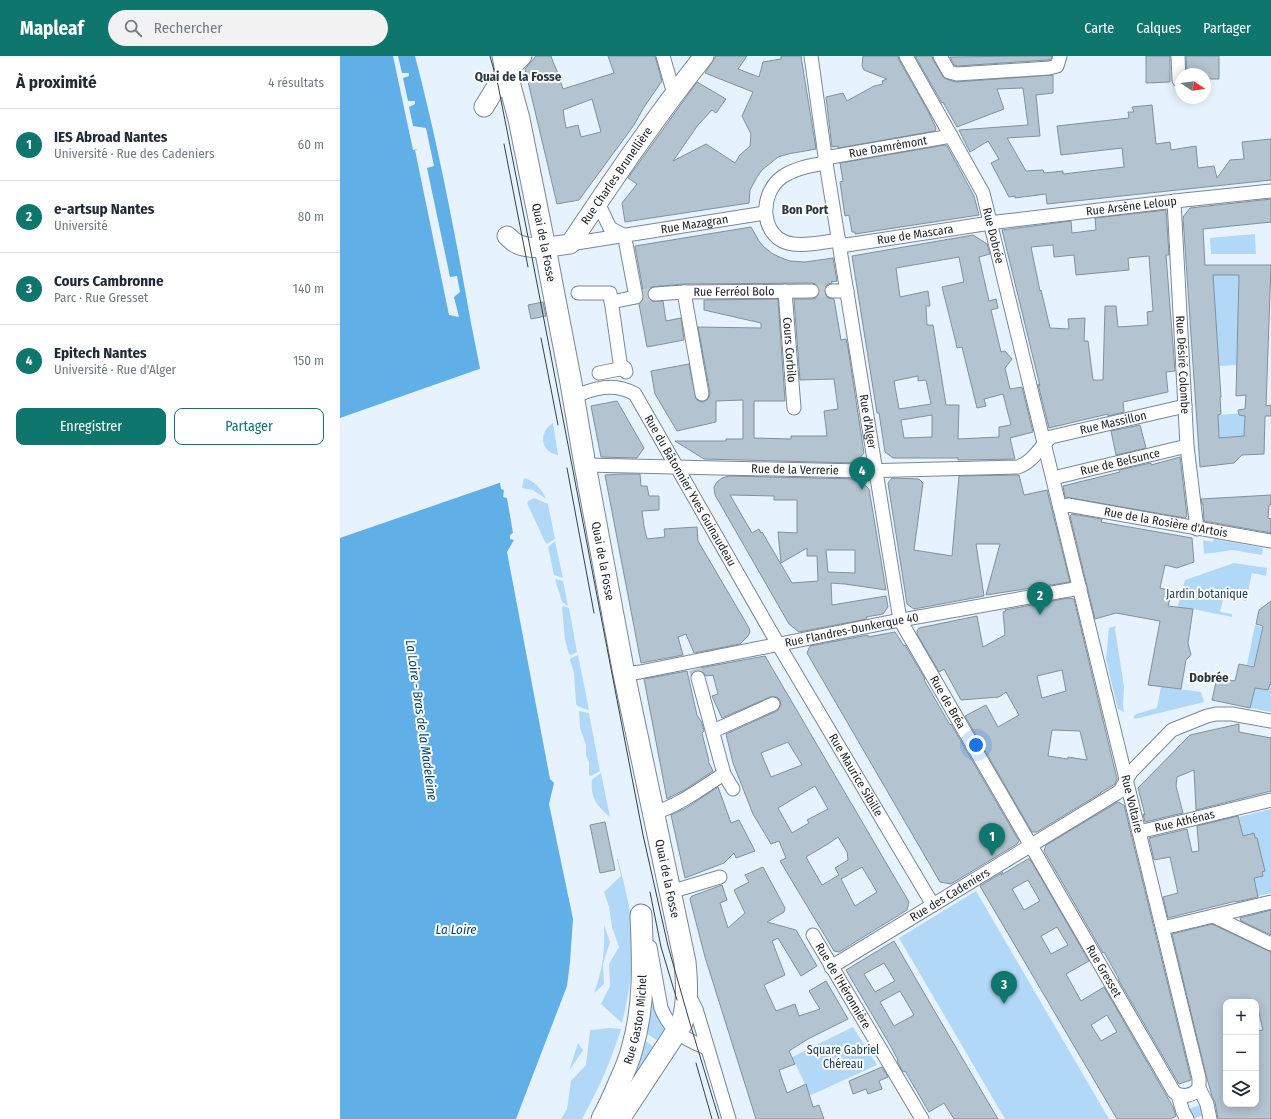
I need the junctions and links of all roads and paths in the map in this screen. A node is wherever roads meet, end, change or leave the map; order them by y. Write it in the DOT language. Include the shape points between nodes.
graph roads {
  1 [pos="522,56"];
  2 [pos="663,56"];
  3 [pos="704,56"];
  4 [pos="811,56"];
  5 [pos="906,56"];
  6 [pos="940,56"];
  7 [pos="1060,56"];
  8 [pos="1178,56"];
  9 [pos="505,64"];
  10 [pos="1178,68"];
  11 [pos="674,94"];
  12 [pos="484,107"];
  13 [pos="951,136"];
  14 [pos="826,160"];
  15 [pos="1271,191"];
  16 [pos="1174,201"];
  17 [pos="598,203"];
  18 [pos="765,213"];
  19 [pos="991,223"];
  20 [pos="507,236"];
  21 [pos="625,240"];
  22 [pos="839,243"];
  23 [pos="570,244"];
  24 [pos="545,248"];
  25 [pos="785,291"];
  26 [pos="812,291"];
  27 [pos="832,291"];
  28 [pos="847,291"];
  29 [pos="684,292"];
  30 [pos="578,293"];
  31 [pos="655,294"];
  32 [pos="612,302"];
  33 [pos="599,373"];
  34 [pos="702,394"];
  35 [pos="573,397"];
  36 [pos="1185,406"];
  37 [pos="794,408"];
  38 [pos="1044,443"];
  39 [pos="1187,446"];
  40 [pos="585,466"];
  41 [pos="677,468"];
  42 [pos="877,470"];
  43 [pos="1054,483"];
  44 [pos="1060,508"];
  45 [pos="1197,528"];
  46 [pos="1271,541"];
  47 [pos="1080,588"];
  48 [pos="900,620"];
  49 [pos="778,644"];
  50 [pos="695,669"];
  51 [pos="624,674"];
  52 [pos="773,704"];
  53 [pos="1271,721"];
  54 [pos="713,731"];
  55 [pos="724,774"];
  56 [pos="1126,781"];
  57 [pos="733,788"];
  58 [pos="1271,800"];
  59 [pos="654,813"];
  60 [pos="1139,832"];
  61 [pos="1031,846"];
  62 [pos="720,877"];
  63 [pos="670,892"];
  64 [pos="1271,902"];
  65 [pos="933,905"];
  66 [pos="641,915"];
  67 [pos="1212,916"];
  68 [pos="1163,928"];
  69 [pos="813,935"];
  70 [pos="1271,944"];
  71 [pos="831,967"];
  72 [pos="687,992"];
  73 [pos="677,1032"];
  74 [pos="707,1048"];
  75 [pos="1199,1088"];
  76 [pos="1178,1095"];
  77 [pos="602,1119"];
  78 [pos="619,1119"];
  79 [pos="729,1119"];
  80 [pos="922,1119"];
  81 [pos="1187,1119"];
  82 [pos="1210,1119"];
  1 -- 9 [label="main road"];
  2 -- 11 [label="street"];
  3 -- 11 [label="main road, Rue Charles Brunellière"];
  4 -- 14 [label="street, Rue d'Alger"];
  5 -- 13 [label="street, Rue Dobrée"];
  6 -- 7 [label="street" via="949,72 957,74 1049,68 1057,66"];
  8 -- 10 [label="street"];
  9 -- 12 [label="main road"];
  9 -- 24 [label="main road, Quai de la Fosse"];
  11 -- 17 [label="main road, Rue Charles Brunellière"];
  13 -- 14 [label="street, Rue Damrémont"];
  13 -- 19 [label="street, Rue Dobrée" via="983,193"];
  14 -- 18 [label="street, Rue Damrémont" via="781,177 769,192"];
  14 -- 22 [label="street, Rue d'Alger"];
  15 -- 16 [label="street, Rue Arsène Leloup"];
  16 -- 19 [label="street, Rue Arsène Leloup"];
  16 -- 36 [label="street, Rue Désiré Colombe"];
  17 -- 21 [label="street" via="610,228"];
  17 -- 23 [label="main road, Rue Charles Brunellière"];
  18 -- 21 [label="street, Rue Mazagran"];
  18 -- 22 [label="street, Rue de Mascara" via="768,225 778,238 786,242 805,245"];
  19 -- 22 [label="street, Rue de Mascara"];
  19 -- 38 [label="street, Rue Dobrée"];
  20 -- 24 [label="main road" via="524,246"];
  21 -- 23 [label="street, Rue Mazagran"];
  21 -- 32 [label="street" via="636,297"];
  22 -- 28 [label="street, Rue d'Alger"];
  23 -- 24 [label="main road"];
  24 -- 35 [label="main road, Quai de la Fosse"];
  25 -- 26 [label="street, Rue Ferréol Bolo"];
  25 -- 29 [label="street, Rue Ferréol Bolo"];
  25 -- 37 [label="street, Cours Corbilo"];
  27 -- 28 [label="street"];
  28 -- 42 [label="street, Rue d'Alger"];
  29 -- 31 [label="street, Rue Ferréol Bolo"];
  29 -- 34 [label="street"];
  30 -- 32 [label="street" via="610,293"];
  32 -- 33 [label="street" via="623,371"];
  35 -- 40 [label="main road, Quai de la Fosse"];
  35 -- 41 [label="street, Rue du Bâtonnier Yves Guinaudeau" via="586,391 610,387 625,389 635,394"];
  36 -- 38 [label="street, Rue Massillon" via="1051,437"];
  36 -- 39 [label="street, Rue Désiré Colombe"];
  38 -- 42 [label="street, Rue de la Verrerie" via="1029,462 1019,467"];
  38 -- 43 [label="street, Rue Voltaire"];
  39 -- 43 [label="street, Rue de Belsunce"];
  39 -- 45 [label="street, Rue Désiré Colombe"];
  40 -- 41 [label="street, Rue de la Verrerie"];
  40 -- 51 [label="main road, Quai de la Fosse"];
  41 -- 42 [label="street, Rue de la Verrerie"];
  41 -- 49 [label="street, Rue du Bâtonnier Yves Guinaudeau"];
  42 -- 48 [label="street, Rue d'Alger"];
  43 -- 44 [label="street, Rue Voltaire"];
  44 -- 45 [label="street, Rue de la Rosière d'Artois" via="1068,505"];
  44 -- 47 [label="street, Rue Voltaire"];
  45 -- 46 [label="street, Rue de la Rosière d'Artois"];
  47 -- 48 [label="street, Rue Flandres-Dunkerque 40"];
  47 -- 56 [label="street, Rue Voltaire"];
  48 -- 49 [label="street, Rue Flandres-Dunkerque 40"];
  48 -- 61 [label="street, Rue de Bréa"];
  49 -- 50 [label="street, Rue Flandres-Dunkerque 40"];
  49 -- 65 [label="street, Rue Maurice Sibille"];
  50 -- 51 [label="street, Rue Flandres-Dunkerque 40"];
  50 -- 54 [label="street"];
  51 -- 59 [label="main road, Quai de la Fosse"];
  52 -- 54 [label="street"];
  53 -- 56 [label="street, Rue des Cadeniers" via="1232,714 1216,714 1172,730 1136,765"];
  54 -- 55 [label="street"];
  55 -- 57 [label="street"];
  55 -- 59 [label="street" via="676,804"];
  56 -- 60 [label="street, Rue Voltaire"];
  56 -- 61 [label="street, Rue des Cadeniers" via="1120,791"];
  58 -- 60 [label="street, Rue Athénas"];
  59 -- 63 [label="main road, Quai de la Fosse"];
  60 -- 68 [label="street, Rue Voltaire"];
  61 -- 65 [label="street, Rue des Cadeniers"];
  61 -- 76 [label="street, Rue Gresset" via="1172,1090"];
  62 -- 63 [label="street"];
  63 -- 72 [label="main road, Quai de la Fosse" via="682,942"];
  64 -- 67 [label="street"];
  65 -- 71 [label="street, Rue des Cadeniers"];
  66 -- 73 [label="street" via="646,925 661,1008"];
  66 -- 77 [label="main road, Rue Gaston Michel" via="643,966 638,1019 627,1064"];
  67 -- 68 [label="street"];
  67 -- 70 [label="street"];
  68 -- 75 [label="street, Rue Voltaire"];
  69 -- 71 [label="street, Rue de l'Héronnière"];
  71 -- 80 [label="street, Rue de l'Héronnière"];
  72 -- 73 [label="main road" via="685,1013"];
  72 -- 74 [label="street, Quai de la Fosse" via="696,1009"];
  73 -- 74 [label="street" via="690,1042"];
  73 -- 78 [label="main road"];
  74 -- 79 [label="street, Quai de la Fosse"];
  75 -- 76 [label="street" via="1196,1092 1184,1096"];
  75 -- 82 [label="street, Rue Voltaire" via="1207,1104"];
  76 -- 81 [label="street, Rue Gresset"];
}
